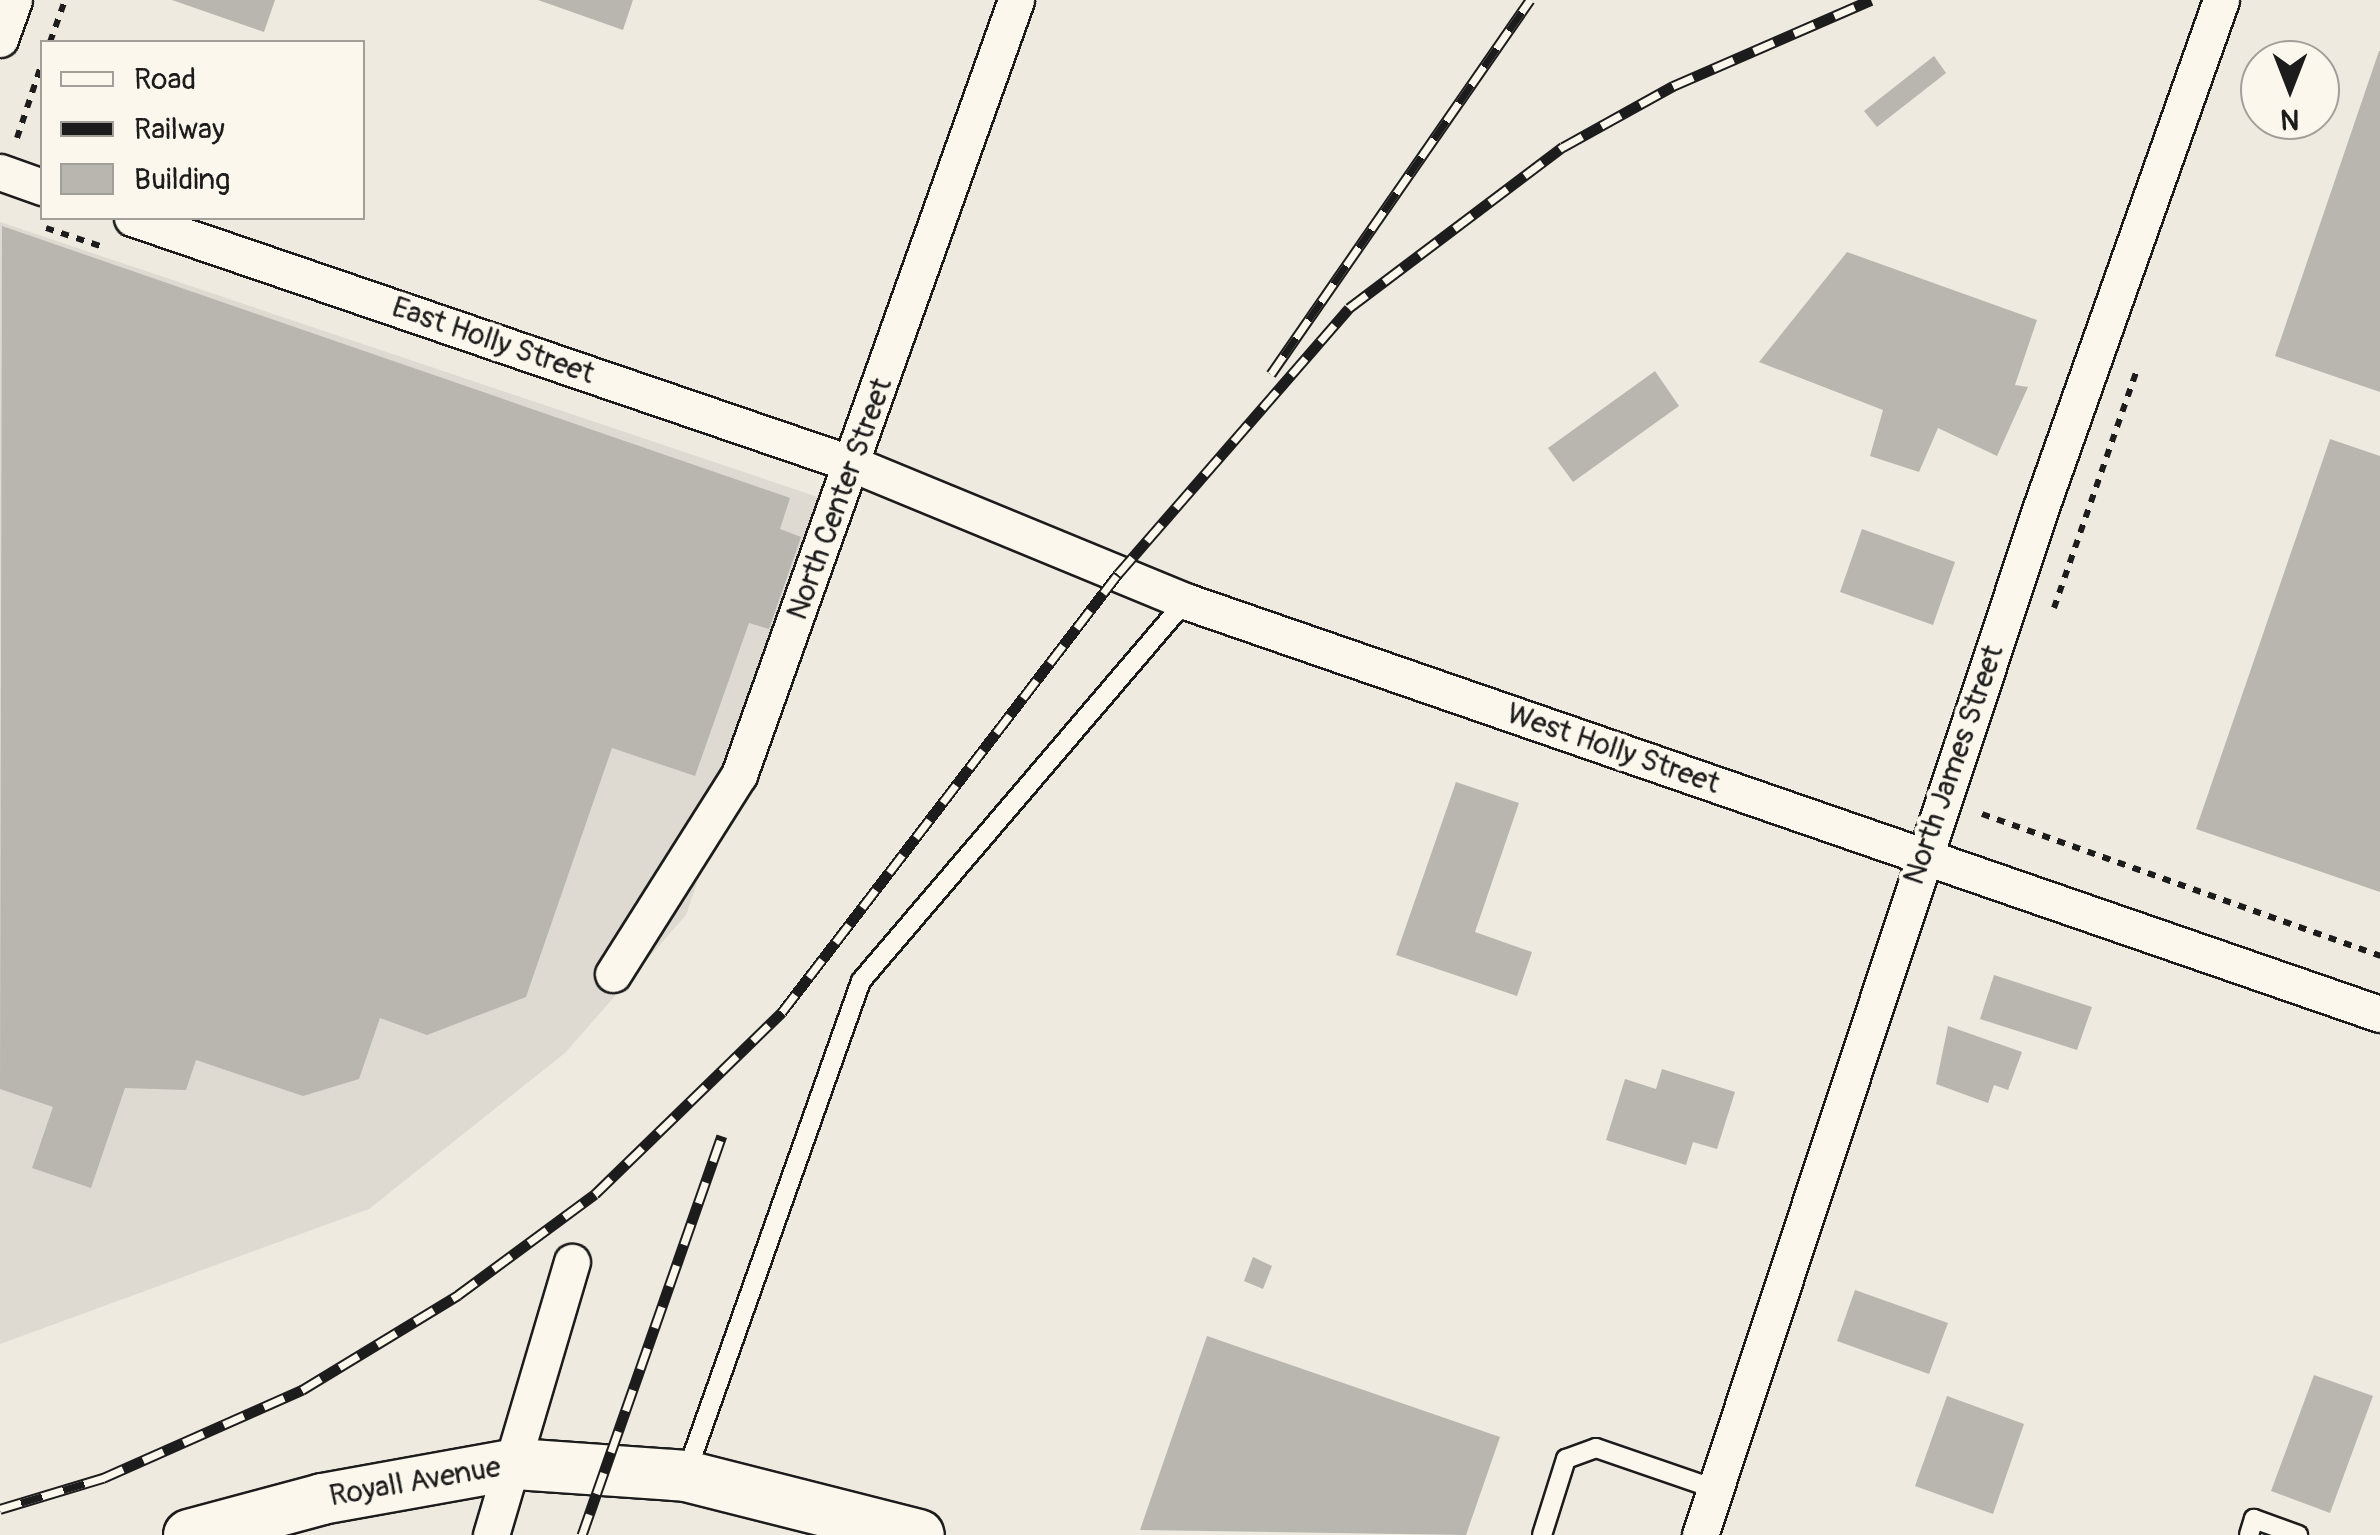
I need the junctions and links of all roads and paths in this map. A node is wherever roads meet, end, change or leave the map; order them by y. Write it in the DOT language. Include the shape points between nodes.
graph roads {
  1 [pos="14,0"];
  2 [pos="65,0"];
  3 [pos="1016,0"];
  4 [pos="2222,0"];
  5 [pos="0,40"];
  6 [pos="51,40"];
  7 [pos="40,69"];
  8 [pos="16,140"];
  9 [pos="0,172"];
  10 [pos="40,186"];
  11 [pos="138,220"];
  12 [pos="2140,360"];
  13 [pos="855,465"];
  14 [pos="1185,600"];
  15 [pos="2051,616"];
  16 [pos="1988,798"];
  17 [pos="1923,854"];
  18 [pos="2380,956"];
  19 [pos="613,974"];
  20 [pos="2380,1014"];
  21 [pos="572,1262"];
  22 [pos="516,1464"];
  23 [pos="665,1475"];
  24 [pos="1715,1489"];
  25 [pos="189,1535"];
  26 [pos="491,1535"];
  27 [pos="919,1535"];
  28 [pos="1542,1535"];
  29 [pos="1700,1535"];
  30 [pos="2249,1535"];
  31 [pos="2298,1535"];
  1 -- 5 [label="street"];
  2 -- 6 [label="path"];
  3 -- 13 [label="street, North Center Street"];
  4 -- 17 [label="street, North James Street"];
  7 -- 8 [label="path"];
  9 -- 10 [label="street"];
  11 -- 13 [label="street, East Holly Street"];
  12 -- 15 [label="path"];
  13 -- 14 [label="street, West Holly Street"];
  13 -- 19 [label="street, North Center Street" via="738,775"];
  14 -- 17 [label="street, West Holly Street"];
  14 -- 23 [label="lane" via="861,980"];
  16 -- 18 [label="path" via="1982,816"];
  17 -- 20 [label="street, West Holly Street"];
  17 -- 24 [label="street, North James Street"];
  21 -- 22 [label="street"];
  22 -- 23 [label="street, Royall Avenue"];
  22 -- 25 [label="street, Royall Avenue" via="322,1499"];
  22 -- 26 [label="street"];
  23 -- 27 [label="street, Royall Avenue"];
  24 -- 28 [label="lane" via="1596,1448 1566,1459"];
  24 -- 29 [label="street, North James Street"];
  30 -- 31 [label="lane" via="2254,1520"];
}
